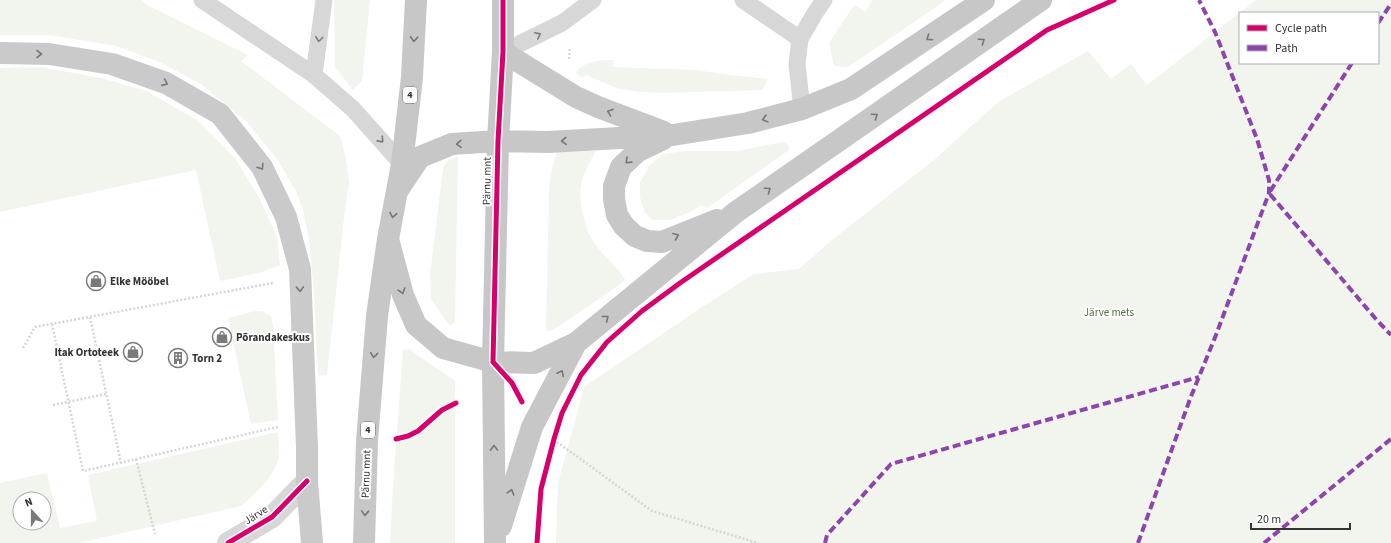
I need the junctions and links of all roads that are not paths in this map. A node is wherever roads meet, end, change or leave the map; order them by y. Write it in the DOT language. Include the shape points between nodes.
graph roads {
  1 [pos="202,0"];
  2 [pos="324,0"];
  3 [pos="416,0"];
  4 [pos="503,0"];
  5 [pos="593,0"];
  6 [pos="743,0"];
  7 [pos="824,0"];
  8 [pos="984,0"];
  9 [pos="1041,0"];
  10 [pos="800,39"];
  11 [pos="503,52"];
  12 [pos="0,53"];
  13 [pos="314,75"];
  14 [pos="802,109"];
  15 [pos="673,135"];
  16 [pos="498,141"];
  17 [pos="402,164"];
  18 [pos="398,190"];
  19 [pos="736,212"];
  20 [pos="388,240"];
  21 [pos="576,343"];
  22 [pos="493,362"];
  23 [pos="307,481"];
  24 [pos="228,543"];
  25 [pos="312,543"];
  26 [pos="364,543"];
  27 [pos="495,543"];
  1 -- 13 [label="lane"];
  2 -- 13 [label="lane, one-way"];
  3 -- 17 [label="highway, Pärnu mnt / 4, one-way" via="412,76"];
  4 -- 11 [label="highway, Pärnu mnt"];
  11 -- 5 [label="lane, one-way" via="562,23"];
  6 -- 10 [label="lane"];
  7 -- 10 [label="lane"];
  8 -- 14 [label="highway, one-way" via="851,89"];
  19 -- 9 [label="highway, one-way"];
  10 -- 14 [label="lane" via="797,64"];
  15 -- 11 [label="highway, one-way" via="590,104"];
  11 -- 16 [label="highway, Pärnu mnt"];
  12 -- 23 [label="main road, one-way" via="49,54 112,64 166,83 220,114 262,167 286,217 300,269"];
  13 -- 17 [label="lane, one-way" via="353,109"];
  14 -- 15 [label="highway, one-way" via="748,123"];
  15 -- 16 [label="highway, one-way" via="548,142"];
  15 -- 19 [label="highway, one-way" via="638,151 621,167 614,186 614,199 617,214 624,226 635,236 647,241 662,242"];
  16 -- 18 [label="highway, one-way" via="452,144 420,157"];
  16 -- 22 [label="highway, Pärnu mnt"];
  17 -- 18 [label="highway, Pärnu mnt / 4"];
  18 -- 20 [label="highway, Pärnu mnt / 4, one-way"];
  21 -- 19 [label="highway, one-way"];
  20 -- 22 [label="highway, one-way" via="403,295 416,324 443,348"];
  20 -- 26 [label="highway, Pärnu mnt / 4, one-way" via="378,316 367,441"];
  21 -- 22 [label="highway" via="534,363"];
  27 -- 21 [label="highway, one-way" via="532,427"];
  27 -- 22 [label="highway, Pärnu mnt, one-way"];
  23 -- 24 [label="street, Järve" via="272,518"];
  23 -- 25 [label="main road"];
}
